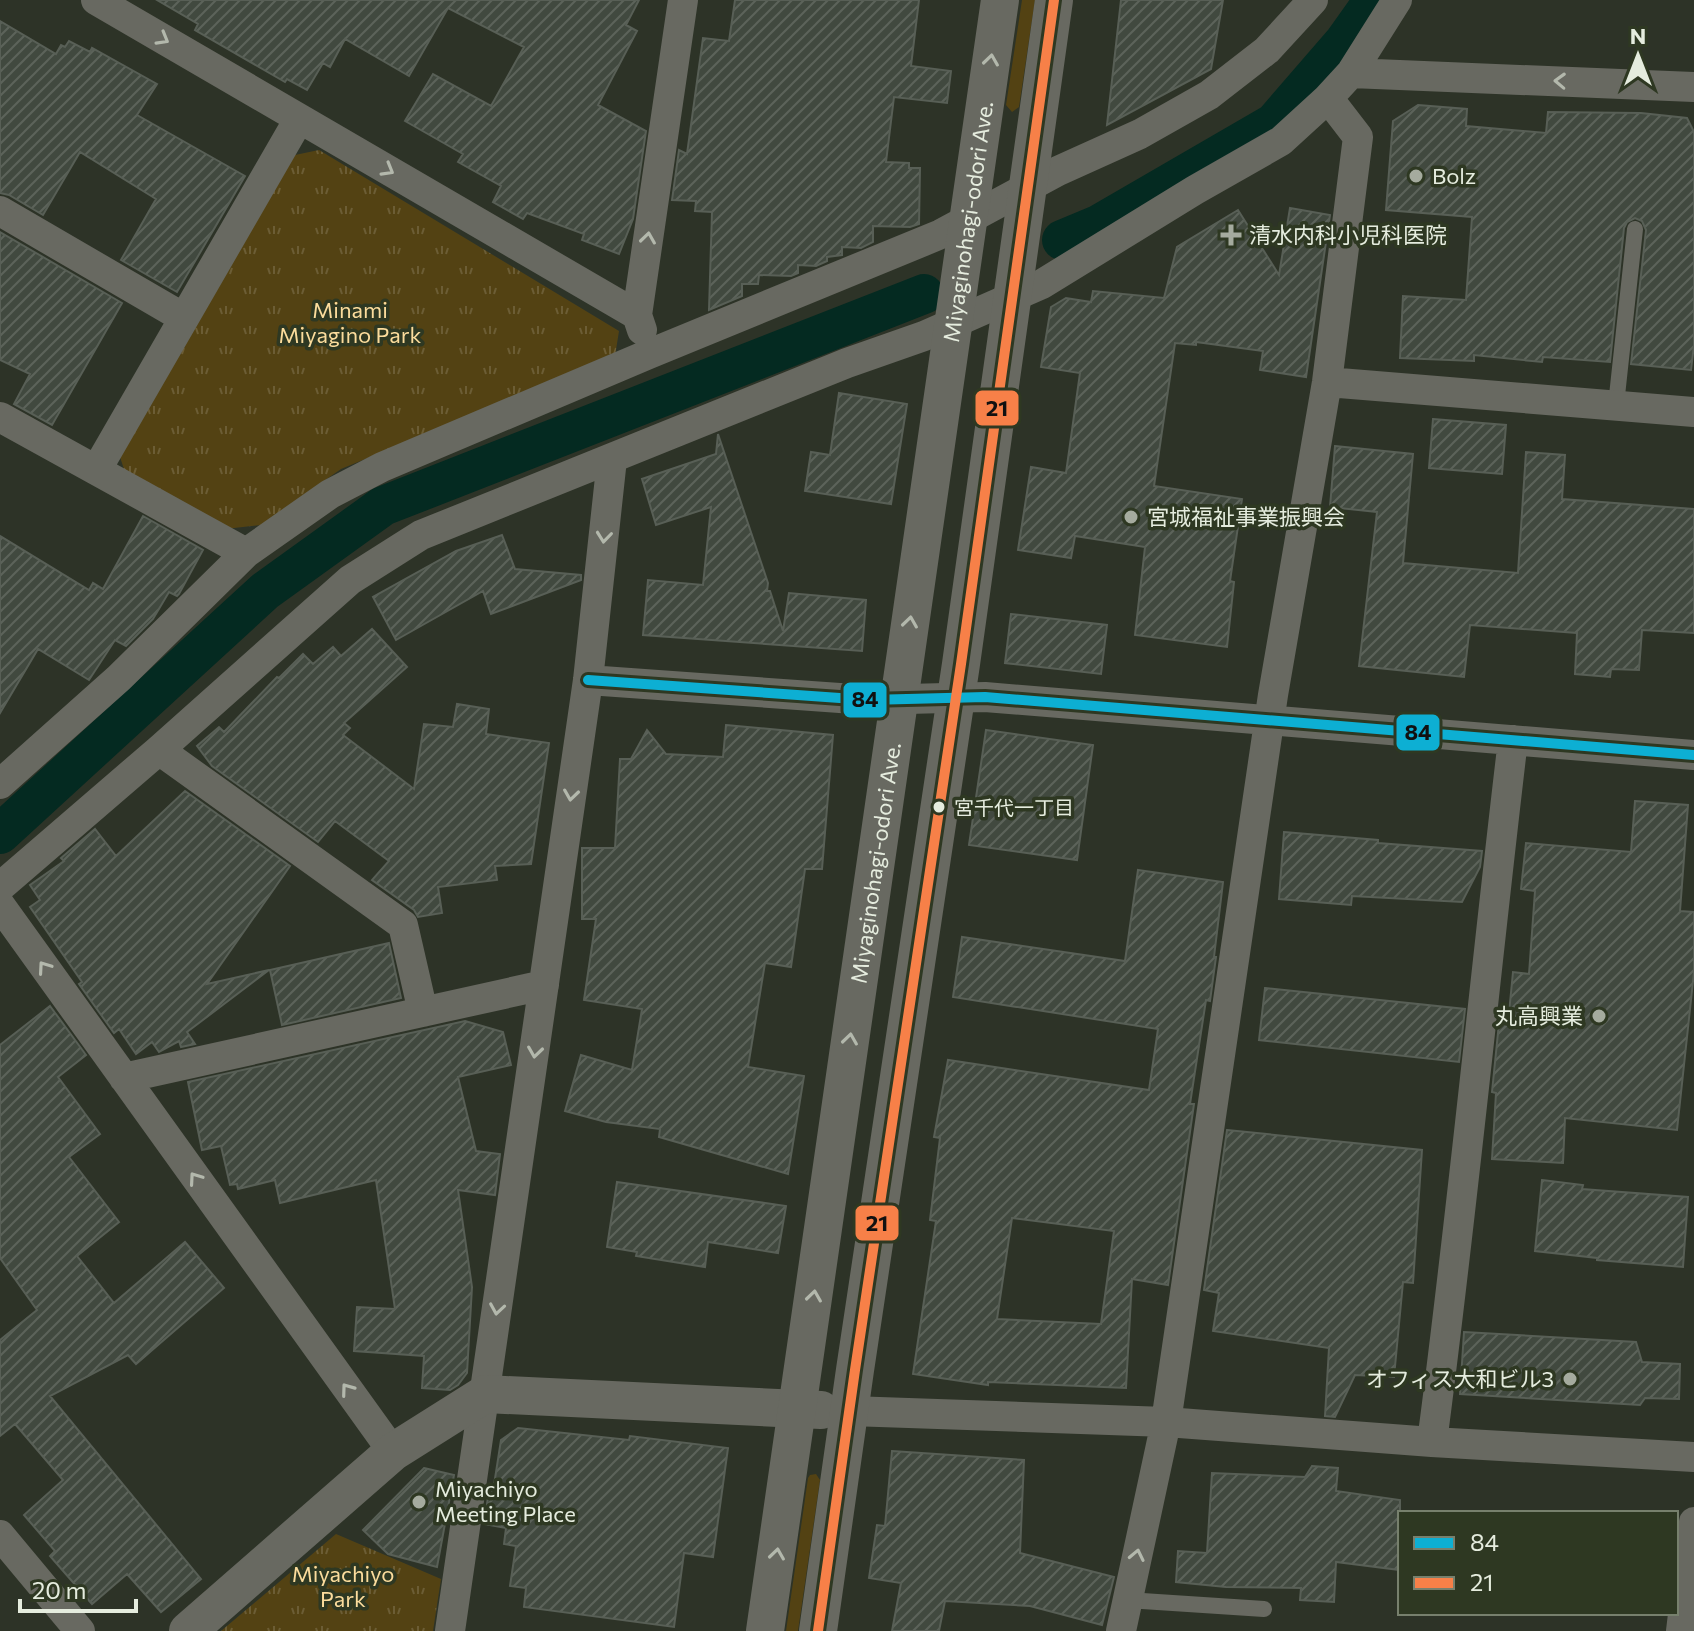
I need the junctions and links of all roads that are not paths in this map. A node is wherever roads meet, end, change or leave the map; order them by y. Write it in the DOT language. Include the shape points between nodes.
graph roads {
  1 [pos="96,0"];
  2 [pos="683,0"];
  3 [pos="1000,0"];
  4 [pos="1054,0"];
  5 [pos="1313,0"];
  6 [pos="1397,0"];
  7 [pos="1351,73"];
  8 [pos="1694,87"];
  9 [pos="1328,98"];
  10 [pos="299,119"];
  11 [pos="1027,190"];
  12 [pos="0,211"];
  13 [pos="968,219"];
  14 [pos="1635,229"];
  15 [pos="1013,297"];
  16 [pos="637,315"];
  17 [pos="184,318"];
  18 [pos="953,323"];
  19 [pos="649,354"];
  20 [pos="1327,382"];
  21 [pos="1616,405"];
  22 [pos="1694,412"];
  23 [pos="0,417"];
  24 [pos="612,459"];
  25 [pos="97,469"];
  26 [pos="246,553"];
  27 [pos="588,680"];
  28 [pos="955,698"];
  29 [pos="899,700"];
  30 [pos="1270,722"];
  31 [pos="1513,740"];
  32 [pos="159,750"];
  33 [pos="1694,755"];
  34 [pos="0,784"];
  35 [pos="0,887"];
  36 [pos="0,905"];
  37 [pos="544,985"];
  38 [pos="423,1012"];
  39 [pos="124,1078"];
  40 [pos="485,1394"];
  41 [pos="798,1409"];
  42 [pos="850,1411"];
  43 [pos="1166,1422"];
  44 [pos="1432,1442"];
  45 [pos="393,1452"];
  46 [pos="1694,1457"];
  47 [pos="1694,1522"];
  48 [pos="0,1535"];
  49 [pos="1127,1600"];
  50 [pos="1264,1609"];
  51 [pos="80,1631"];
  52 [pos="188,1631"];
  53 [pos="450,1631"];
  54 [pos="765,1631"];
  55 [pos="818,1631"];
  56 [pos="1121,1631"];
  57 [pos="1681,1631"];
  1 -- 10 [label="street, one-way"];
  16 -- 2 [label="street, one-way"];
  13 -- 3 [label="street, Miyaginohagi-odori Ave., one-way"];
  4 -- 11 [label="street"];
  5 -- 11 [label="street" via="1267,50 1209,95"];
  6 -- 7 [label="street"];
  8 -- 7 [label="street, one-way"];
  7 -- 9 [label="street"];
  9 -- 15 [label="street" via="1281,141"];
  9 -- 20 [label="street" via="1358,137"];
  10 -- 16 [label="street, one-way"];
  10 -- 17 [label="street"];
  11 -- 13 [label="street"];
  11 -- 15 [label="street"];
  12 -- 17 [label="street"];
  13 -- 18 [label="street, Miyaginohagi-odori Ave."];
  13 -- 19 [label="street"];
  14 -- 21 [label="lane"];
  15 -- 18 [label="street"];
  15 -- 28 [label="street"];
  16 -- 19 [label="street"];
  17 -- 25 [label="street"];
  18 -- 24 [label="street"];
  29 -- 18 [label="street, Miyaginohagi-odori Ave., one-way"];
  19 -- 26 [label="street" via="382,467 330,494"];
  20 -- 21 [label="street"];
  20 -- 30 [label="street"];
  21 -- 22 [label="street"];
  23 -- 25 [label="street"];
  24 -- 27 [label="street, one-way"];
  24 -- 32 [label="street" via="421,535 350,580"];
  25 -- 26 [label="street"];
  26 -- 34 [label="street" via="119,678"];
  27 -- 29 [label="street"];
  27 -- 37 [label="street, one-way"];
  28 -- 29 [label="street"];
  28 -- 30 [label="street"];
  28 -- 42 [label="street"];
  41 -- 29 [label="street, Miyaginohagi-odori Ave., one-way"];
  30 -- 31 [label="street"];
  30 -- 43 [label="street"];
  31 -- 33 [label="street"];
  31 -- 44 [label="street"];
  32 -- 35 [label="street"];
  32 -- 38 [label="street" via="403,925"];
  39 -- 36 [label="street, one-way"];
  37 -- 38 [label="street"];
  37 -- 40 [label="street, one-way"];
  38 -- 39 [label="street"];
  45 -- 39 [label="street, one-way"];
  40 -- 41 [label="street"];
  40 -- 45 [label="street"];
  40 -- 53 [label="street"];
  41 -- 42 [label="street"];
  54 -- 41 [label="street, Miyaginohagi-odori Ave., one-way"];
  42 -- 43 [label="street"];
  42 -- 55 [label="street"];
  43 -- 44 [label="street"];
  49 -- 43 [label="street, one-way"];
  44 -- 46 [label="street"];
  45 -- 52 [label="street"];
  47 -- 57 [label="street"];
  48 -- 51 [label="street"];
  49 -- 50 [label="lane"];
  49 -- 56 [label="street"];
}
